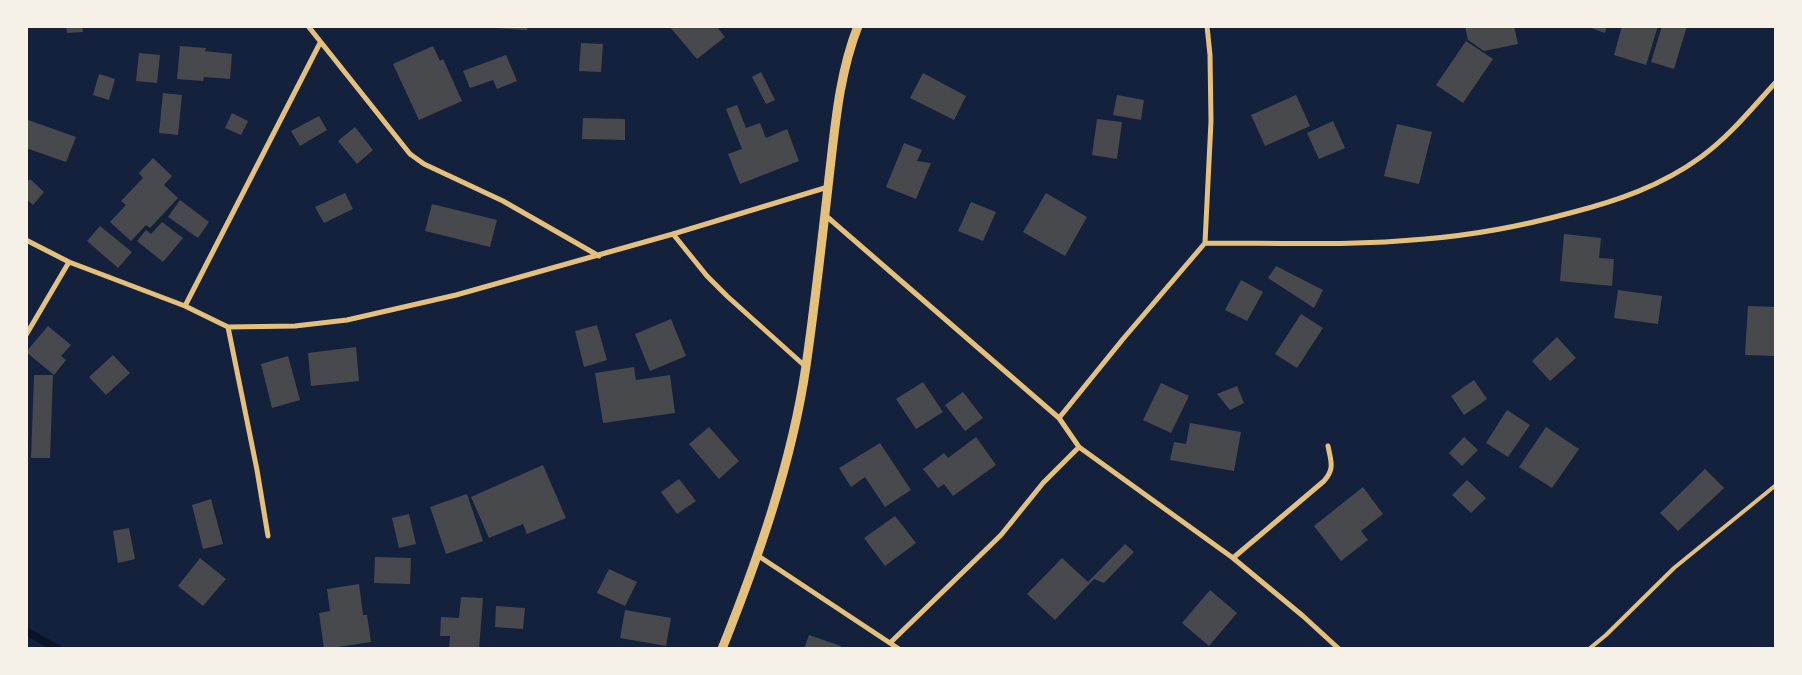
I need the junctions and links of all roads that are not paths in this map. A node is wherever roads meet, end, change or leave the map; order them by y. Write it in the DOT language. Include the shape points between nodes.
graph roads {
  1 [pos="308,26"];
  2 [pos="858,26"];
  3 [pos="1207,26"];
  4 [pos="320,43"];
  5 [pos="1776,82"];
  6 [pos="828,186"];
  7 [pos="824,214"];
  8 [pos="673,234"];
  9 [pos="26,240"];
  10 [pos="1205,243"];
  11 [pos="599,256"];
  12 [pos="69,262"];
  13 [pos="185,306"];
  14 [pos="228,327"];
  15 [pos="26,336"];
  16 [pos="806,367"];
  17 [pos="1059,418"];
  18 [pos="1328,446"];
  19 [pos="1079,447"];
  20 [pos="1776,485"];
  21 [pos="268,536"];
  22 [pos="757,556"];
  23 [pos="1233,558"];
  24 [pos="891,642"];
  25 [pos="722,649"];
  26 [pos="899,649"];
  27 [pos="1338,649"];
  28 [pos="1589,649"];
  1 -- 4 [label="street"];
  2 -- 6 [label="street" via="836,114"];
  3 -- 10 [label="street" via="1211,120"];
  4 -- 11 [label="street" via="410,154 424,164 503,201"];
  4 -- 13 [label="street"];
  5 -- 10 [label="street" via="1734,130 1702,157 1662,181 1614,202 1524,226 1426,239"];
  6 -- 7 [label="street"];
  6 -- 8 [label="street"];
  7 -- 16 [label="street"];
  7 -- 17 [label="street"];
  8 -- 11 [label="street"];
  8 -- 16 [label="street" via="726,296"];
  9 -- 12 [label="street"];
  10 -- 17 [label="street"];
  11 -- 14 [label="street" via="456,295 347,320 295,326"];
  12 -- 13 [label="street"];
  12 -- 15 [label="street"];
  13 -- 14 [label="street"];
  14 -- 21 [label="street"];
  16 -- 22 [label="street" via="797,423"];
  17 -- 19 [label="street"];
  18 -- 23 [label="street" via="1332,466 1324,481"];
  19 -- 23 [label="street"];
  19 -- 24 [label="street" via="1043,483 1001,535"];
  20 -- 28 [label="lane" via="1674,568"];
  22 -- 24 [label="street"];
  22 -- 25 [label="street"];
  23 -- 27 [label="street"];
  24 -- 26 [label="street"];
}
